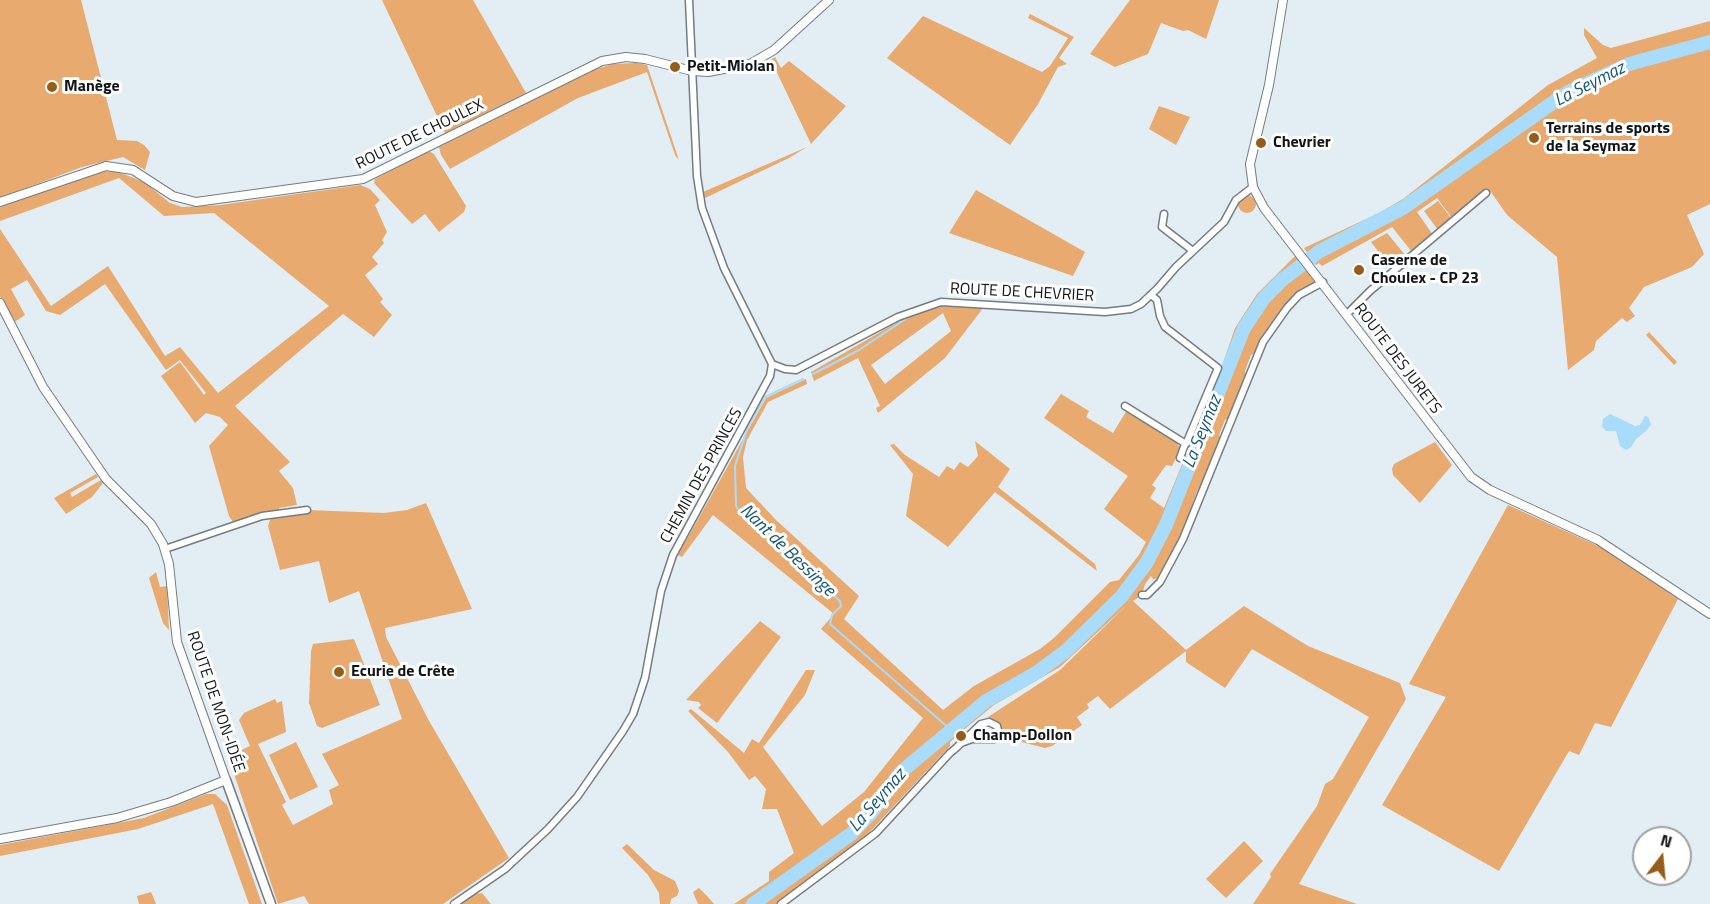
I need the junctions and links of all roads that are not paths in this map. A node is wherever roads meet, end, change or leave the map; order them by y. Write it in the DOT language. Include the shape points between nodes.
graph roads {
  1 [pos="688,0"];
  2 [pos="829,0"];
  3 [pos="1283,0"];
  4 [pos="692,71"];
  5 [pos="1252,186"];
  6 [pos="1486,193"];
  7 [pos="0,202"];
  8 [pos="1164,214"];
  9 [pos="1193,251"];
  10 [pos="1323,282"];
  11 [pos="1151,295"];
  12 [pos="0,303"];
  13 [pos="1347,314"];
  14 [pos="772,364"];
  15 [pos="1125,406"];
  16 [pos="1185,444"];
  17 [pos="1180,458"];
  18 [pos="307,510"];
  19 [pos="165,549"];
  20 [pos="1142,595"];
  21 [pos="1710,614"];
  22 [pos="961,743"];
  23 [pos="226,780"];
  24 [pos="0,839"];
  25 [pos="271,904"];
  26 [pos="454,904"];
  27 [pos="781,904"];
  1 -- 4 [label="street"];
  2 -- 4 [label="street, ROUTE DE CHOULEX" via="774,50 756,61 721,71"];
  3 -- 5 [label="street, ROUTE DES JURETS" via="1269,85 1250,159"];
  4 -- 7 [label="street, ROUTE DE CHOULEX" via="645,59 602,61 373,176 355,181 196,202 173,196 133,170 106,166"];
  4 -- 14 [label="street" via="702,208 724,268"];
  5 -- 9 [label="street, ROUTE DE CHEVRIER" via="1236,200 1224,222"];
  5 -- 10 [label="street, ROUTE DES JURETS" via="1264,208"];
  6 -- 13 [label="street"];
  8 -- 9 [label="street" via="1162,227"];
  9 -- 11 [label="street, ROUTE DE CHEVRIER"];
  10 -- 13 [label="street, ROUTE DES JURETS"];
  10 -- 20 [label="street" via="1293,301 1263,342 1183,539 1160,582"];
  11 -- 14 [label="street, ROUTE DE CHEVRIER" via="1141,304 1119,311 958,301 930,304 898,316 796,370"];
  11 -- 16 [label="street" via="1157,300 1165,327 1218,368"];
  12 -- 19 [label="street, ROUTE DE MON-IDÉE" via="43,387 106,478 151,525"];
  13 -- 21 [label="street, ROUTE DES JURETS" via="1471,477 1490,490 1598,540"];
  14 -- 26 [label="street, CHEMIN DES PRINCES" via="767,384 673,555 661,591 645,678 623,731 577,797 548,829 505,869"];
  15 -- 16 [label="street"];
  16 -- 17 [label="street"];
  18 -- 19 [label="street" via="262,516"];
  19 -- 23 [label="street, ROUTE DE MON-IDÉE" via="177,642"];
  22 -- 22 [label="street" via="990,740 999,734 997,726 981,724"];
  22 -- 27 [label="street" via="876,833"];
  23 -- 24 [label="street" via="126,815"];
  23 -- 25 [label="main road, ROUTE DE MON-IDÉE"];
}
